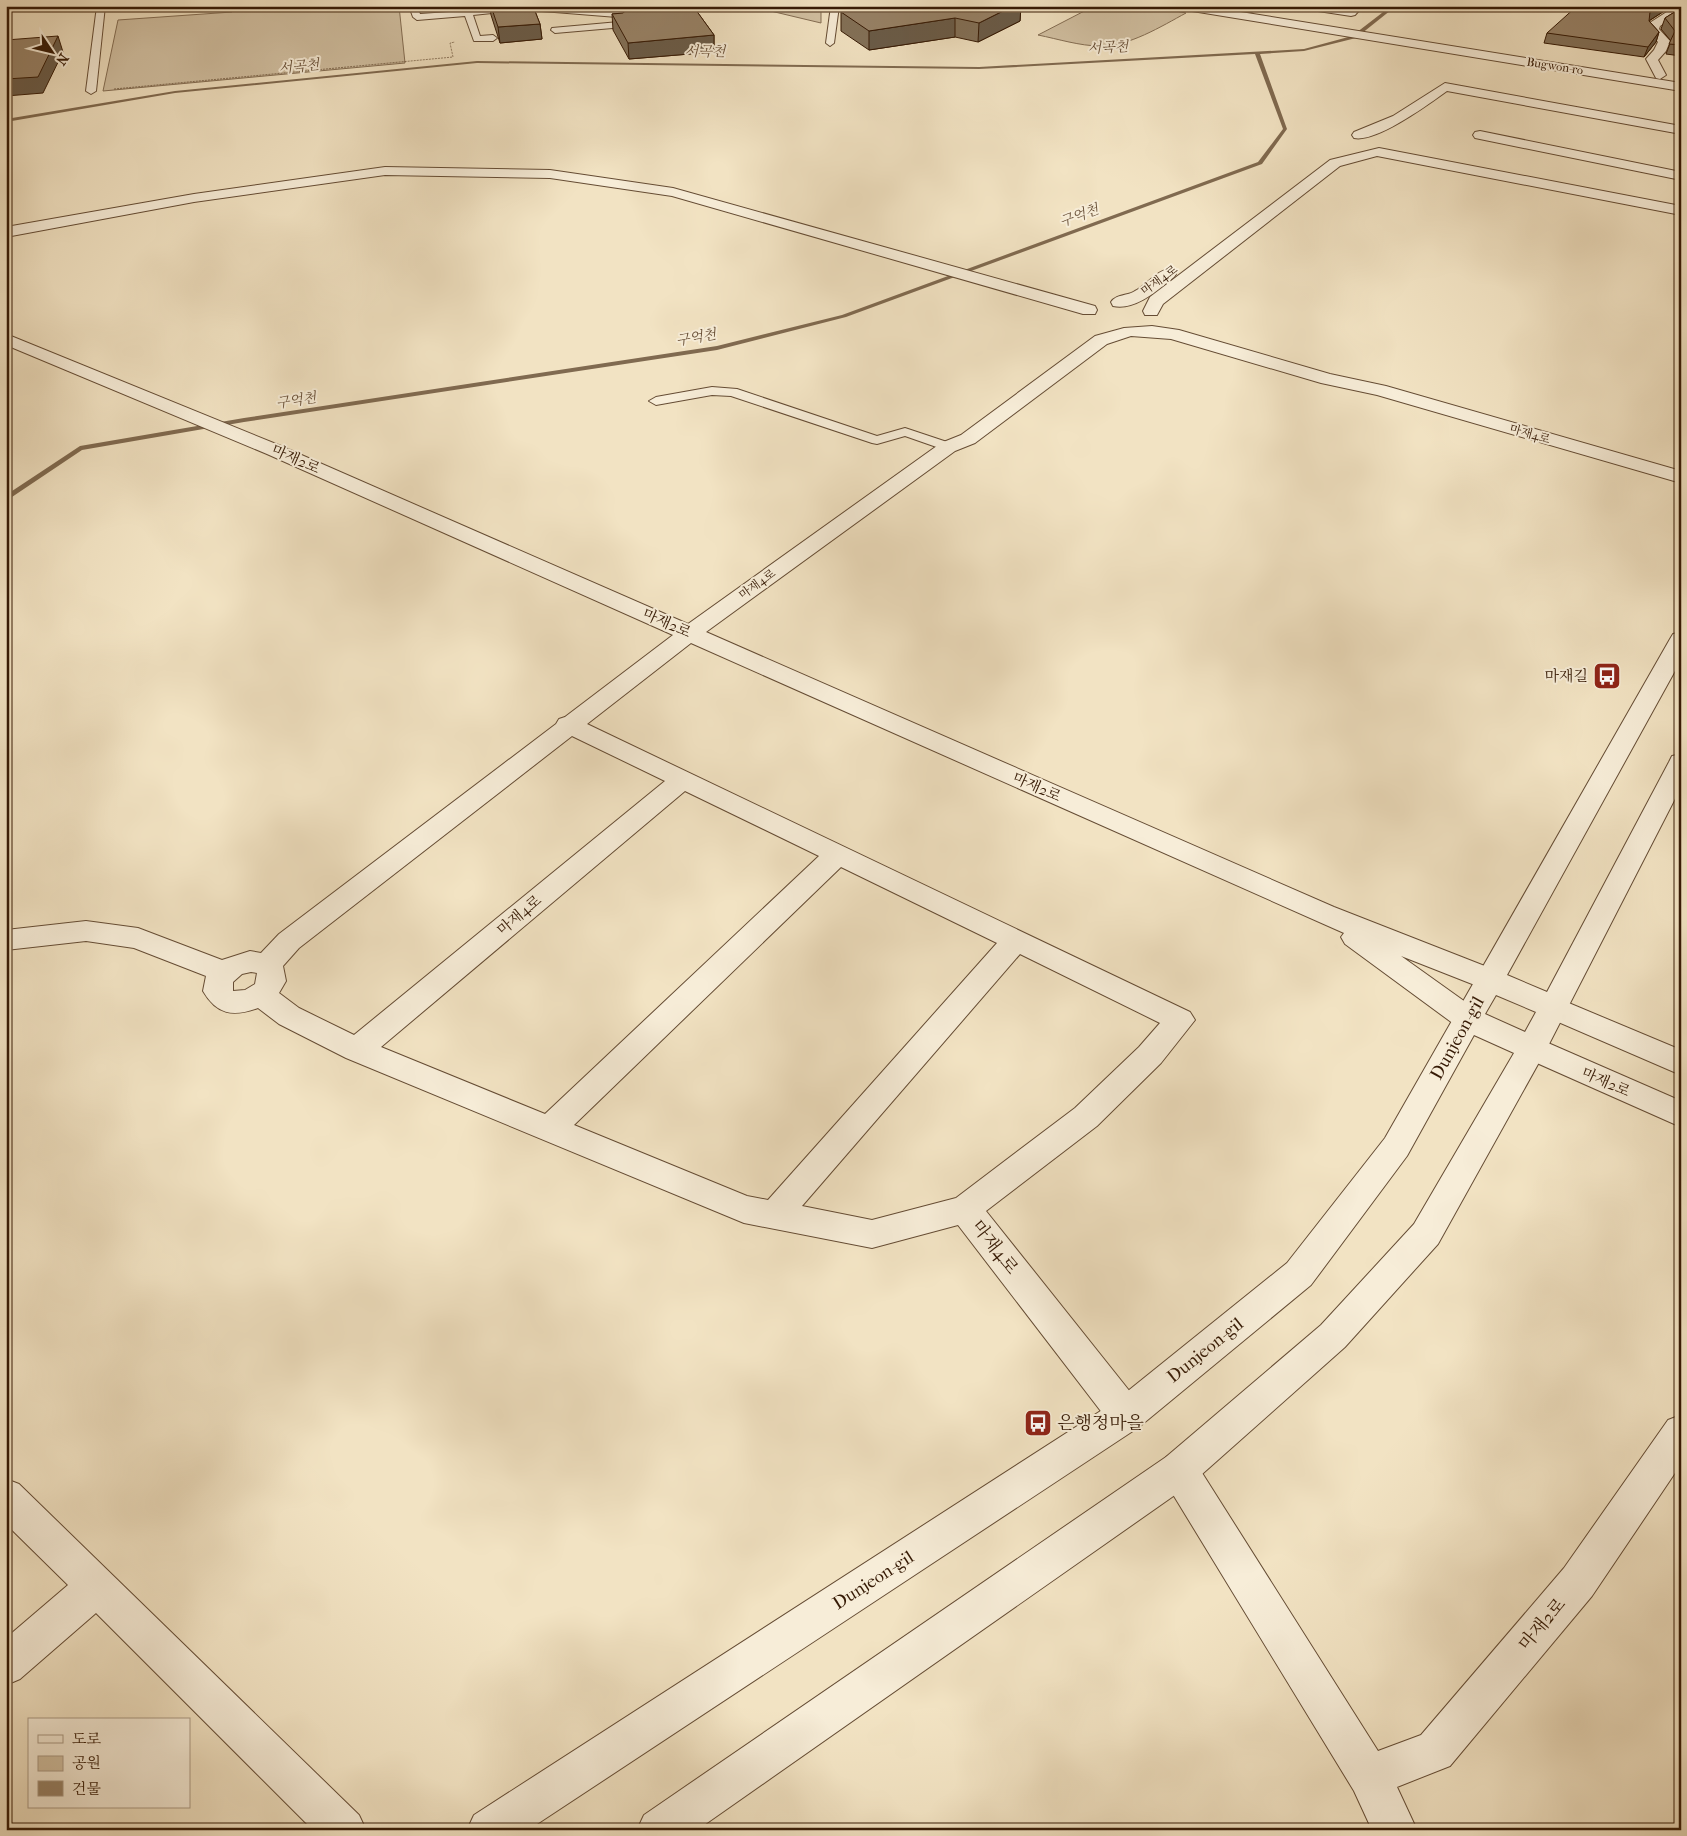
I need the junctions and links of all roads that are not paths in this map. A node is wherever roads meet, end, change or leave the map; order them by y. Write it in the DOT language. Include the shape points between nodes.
graph roads {
  1 [pos="101,6"];
  2 [pos="413,6"];
  3 [pos="835,6"];
  4 [pos="1180,6"];
  5 [pos="1224,6"];
  6 [pos="1305,6"];
  7 [pos="1357,6"];
  8 [pos="542,8"];
  9 [pos="1253,8"];
  10 [pos="489,11"];
  11 [pos="621,11"];
  12 [pos="1678,12"];
  13 [pos="468,13"];
  14 [pos="1342,28"];
  15 [pos="555,30"];
  16 [pos="493,38"];
  17 [pos="1433,42"];
  18 [pos="830,43"];
  19 [pos="1660,75"];
  20 [pos="1681,78"];
  21 [pos="1681,87"];
  22 [pos="91,91"];
  23 [pos="1524,101"];
  24 [pos="1509,113"];
  25 [pos="1398,119"];
  26 [pos="1494,124"];
  27 [pos="1681,130"];
  28 [pos="1359,135"];
  29 [pos="1343,142"];
  30 [pos="1379,147"];
  31 [pos="1681,176"];
  32 [pos="1681,211"];
  33 [pos="6,232"];
  34 [pos="1119,302"];
  35 [pos="1153,314"];
  36 [pos="1088,315"];
  37 [pos="1130,332"];
  38 [pos="6,339"];
  39 [pos="1380,390"];
  40 [pos="656,401"];
  41 [pos="948,447"];
  42 [pos="1681,477"];
  43 [pos="690,633"];
  44 [pos="1681,639"];
  45 [pos="568,724"];
  46 [pos="1681,762"];
  47 [pos="682,780"];
  48 [pos="837,855"];
  49 [pos="1324,914"];
  50 [pos="6,940"];
  51 [pos="1016,940"];
  52 [pos="266,965"];
  53 [pos="224,972"];
  54 [pos="1490,980"];
  55 [pos="261,995"];
  56 [pos="1552,1007"];
  57 [pos="1468,1019"];
  58 [pos="1532,1048"];
  59 [pos="357,1050"];
  60 [pos="1681,1063"];
  61 [pos="1681,1115"];
  62 [pos="550,1129"];
  63 [pos="966,1209"];
  64 [pos="776,1214"];
  65 [pos="1126,1416"];
  66 [pos="1681,1432"];
  67 [pos="1179,1470"];
  68 [pos="6,1497"];
  69 [pos="97,1586"];
  70 [pos="6,1665"];
  71 [pos="1369,1776"];
  72 [pos="344,1830"];
  73 [pos="490,1830"];
  74 [pos="659,1830"];
  75 [pos="1395,1830"];
  1 -- 22 [label="lane"];
  2 -- 13 [label="lane" via="417,17"];
  3 -- 18 [label="lane"];
  4 -- 14 [label="street"];
  5 -- 9 [label="street"];
  6 -- 7 [label="street" via="1351,13"];
  8 -- 11 [label="lane"];
  9 -- 14 [label="street"];
  10 -- 13 [label="lane"];
  11 -- 15 [label="lane" via="624,24"];
  12 -- 19 [label="street" via="1654,24 1653,30 1664,41 1652,59"];
  13 -- 16 [label="lane" via="477,39"];
  14 -- 17 [label="street"];
  17 -- 19 [label="street, Bugwon-ro"];
  17 -- 21 [label="street, Bugwon-ro"];
  19 -- 20 [label="street, Bugwon-ro"];
  23 -- 24 [label="street"];
  23 -- 25 [label="street" via="1446,87"];
  23 -- 27 [label="street"];
  25 -- 28 [label="street"];
  25 -- 30 [label="street"];
  26 -- 31 [label="street" via="1477,137"];
  28 -- 29 [label="street"];
  28 -- 30 [label="street"];
  29 -- 30 [label="street" via="1355,152"];
  29 -- 34 [label="street, 마재4로" via="1341,150 1318,162 1141,295"];
  30 -- 32 [label="street, 마재4로"];
  30 -- 35 [label="street, 마재4로" via="1335,163 1156,301"];
  33 -- 36 [label="street" via="194,198 385,171 550,174 673,192 1010,287"];
  34 -- 35 [label="street" via="1135,304"];
  34 -- 36 [label="street, 마재4로" via="1103,304"];
  35 -- 37 [label="street" via="1156,321 1152,326"];
  35 -- 39 [label="street, 마재4로" via="1178,326 1345,373"];
  36 -- 37 [label="street" via="1102,329"];
  36 -- 41 [label="street, 마재4로" via="1088,334 950,432"];
  37 -- 39 [label="street, 마재4로" via="1173,334 1327,379"];
  37 -- 41 [label="street, 마재4로" via="1101,340 968,439"];
  38 -- 43 [label="street, 마재2로" via="177,408"];
  39 -- 42 [label="street, 마재4로"];
  40 -- 41 [label="lane" via="712,391 732,392 877,440 905,432"];
  41 -- 43 [label="street, 마재4로"];
  43 -- 45 [label="street, 마재4로"];
  43 -- 49 [label="street, 마재2로"];
  44 -- 54 [label="street, Dunjeon-gil"];
  45 -- 47 [label="street"];
  45 -- 52 [label="street, 마재4로" via="289,941"];
  46 -- 56 [label="street"];
  47 -- 48 [label="street"];
  47 -- 59 [label="street, 마재4로"];
  48 -- 51 [label="street"];
  48 -- 62 [label="street"];
  49 -- 54 [label="street"];
  49 -- 57 [label="street, 마재2로"];
  50 -- 53 [label="street" via="86,931 138,938"];
  51 -- 63 [label="street" via="1180,1020 1150,1055 1086,1117"];
  51 -- 64 [label="street"];
  52 -- 53 [label="street" via="250,961"];
  52 -- 55 [label="street" via="271,970 272,982"];
  53 -- 55 [label="street" via="219,978 217,992 226,1001 244,1002"];
  54 -- 56 [label="street"];
  54 -- 57 [label="street, Dunjeon-gil"];
  55 -- 59 [label="street, 마재4로" via="289,1016"];
  56 -- 58 [label="street"];
  56 -- 60 [label="street"];
  57 -- 58 [label="street, 마재2로"];
  57 -- 65 [label="street, Dunjeon-gil" via="1396,1147 1298,1274"];
  58 -- 61 [label="street, 마재2로"];
  58 -- 67 [label="street" via="1426,1234 1333,1336"];
  59 -- 62 [label="street, 마재4로"];
  62 -- 64 [label="street, 마재4로" via="744,1209"];
  63 -- 64 [label="street, 마재4로" via="872,1234"];
  63 -- 65 [label="street, 마재4로"];
  65 -- 73 [label="street, Dunjeon-gil"];
  66 -- 71 [label="street, 마재2로" via="1578,1582 1435,1751"];
  67 -- 71 [label="street"];
  67 -- 74 [label="street"];
  68 -- 69 [label="street"];
  69 -- 70 [label="street"];
  69 -- 72 [label="street"];
  71 -- 75 [label="street"];
}
